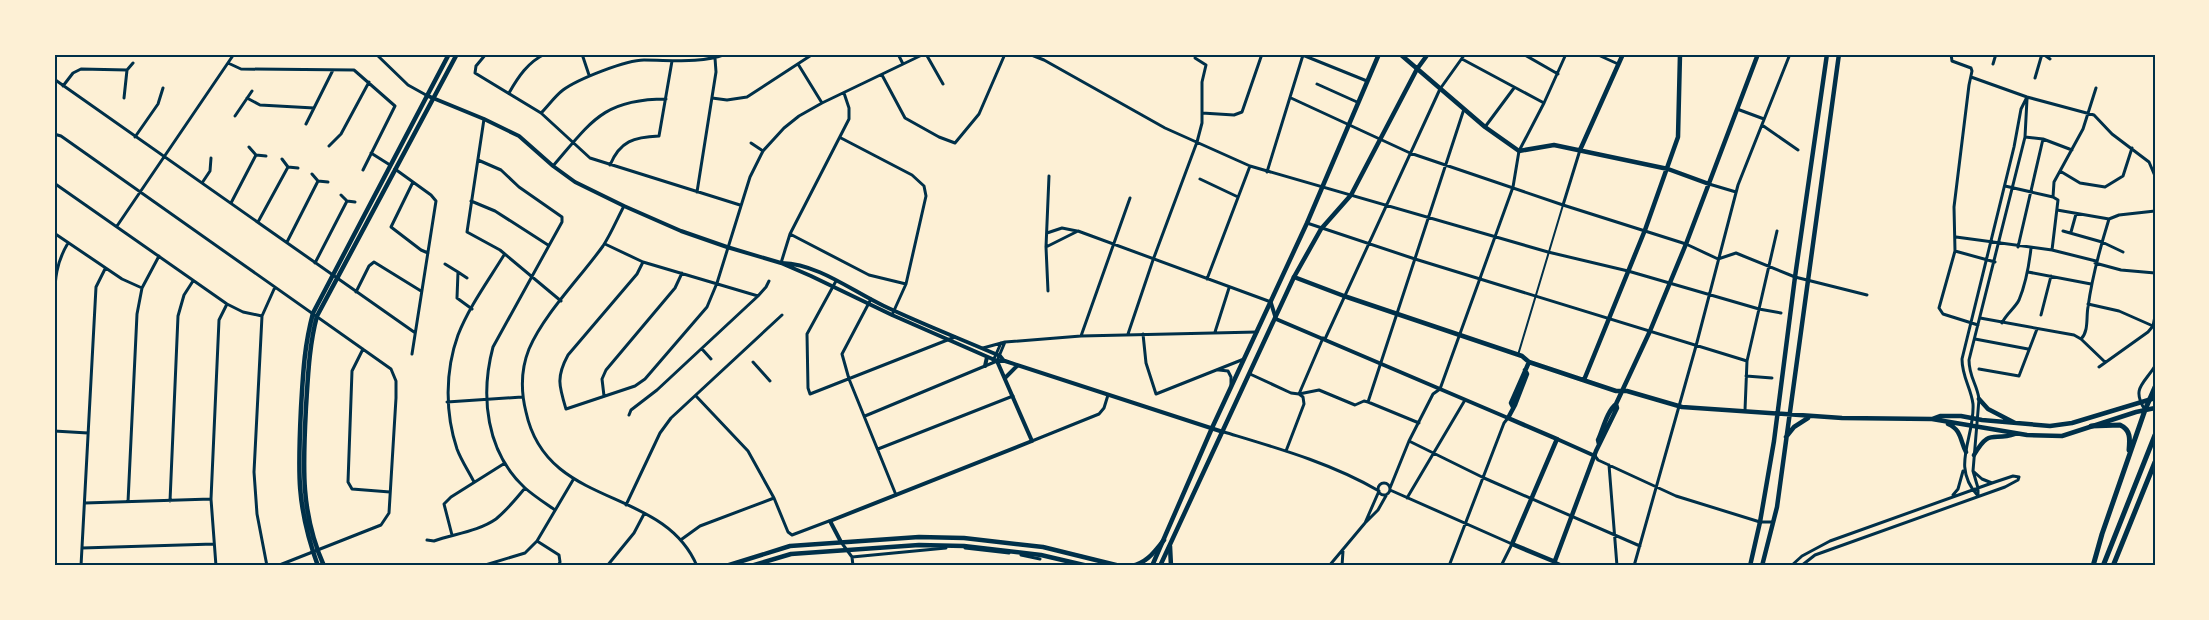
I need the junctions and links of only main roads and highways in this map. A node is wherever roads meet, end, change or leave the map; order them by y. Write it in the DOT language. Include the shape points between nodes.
graph roads {
  1 [pos="449,54"];
  2 [pos="457,54"];
  3 [pos="1379,54"];
  4 [pos="1400,54"];
  5 [pos="1428,54"];
  6 [pos="1623,54"];
  7 [pos="1680,54"];
  8 [pos="1758,54"];
  9 [pos="1827,54"];
  10 [pos="1839,54"];
  11 [pos="1417,69"];
  12 [pos="430,97"];
  13 [pos="1580,150"];
  14 [pos="1668,169"];
  15 [pos="1709,184"];
  16 [pos="1294,278"];
  17 [pos="1529,362"];
  18 [pos="1584,380"];
  19 [pos="2155,387"];
  20 [pos="1622,392"];
  21 [pos="1979,399"];
  22 [pos="2152,399"];
  23 [pos="2155,408"];
  24 [pos="2145,410"];
  25 [pos="1778,413"];
  26 [pos="1789,415"];
  27 [pos="1810,417"];
  28 [pos="1932,419"];
  29 [pos="1943,422"];
  30 [pos="2018,424"];
  31 [pos="2091,426"];
  32 [pos="2016,433"];
  33 [pos="2155,435"];
  34 [pos="1786,437"];
  35 [pos="1966,452"];
  36 [pos="1974,455"];
  37 [pos="2128,460"];
  38 [pos="2155,462"];
  39 [pos="1164,540"];
  40 [pos="1170,546"];
  41 [pos="315,551"];
  42 [pos="1085,557"];
  43 [pos="1553,564"];
  44 [pos="318,566"];
  45 [pos="324,566"];
  46 [pos="726,566"];
  47 [pos="751,566"];
  48 [pos="1086,566"];
  49 [pos="1119,566"];
  50 [pos="1132,566"];
  51 [pos="1152,566"];
  52 [pos="1160,566"];
  53 [pos="1171,566"];
  54 [pos="1750,566"];
  55 [pos="1762,566"];
  56 [pos="2093,566"];
  57 [pos="2103,566"];
  58 [pos="2113,566"];
  1 -- 12 [label="main road"];
  2 -- 12 [label="main road"];
  3 -- 39 [label="main road"];
  4 -- 11 [label="main road"];
  5 -- 11 [label="main road"];
  6 -- 13 [label="main road"];
  7 -- 14 [label="main road" via="1678,137"];
  8 -- 15 [label="main road"];
  9 -- 25 [label="main road"];
  10 -- 26 [label="main road"];
  11 -- 13 [label="main road" via="1519,151 1554,145"];
  11 -- 16 [label="main road" via="1351,195 1321,229"];
  12 -- 41 [label="main road" via="315,315 303,461 306,507"];
  13 -- 14 [label="main road"];
  14 -- 15 [label="main road"];
  14 -- 18 [label="main road"];
  15 -- 20 [label="main road"];
  16 -- 17 [label="main road"];
  16 -- 40 [label="main road"];
  17 -- 18 [label="main road"];
  17 -- 43 [label="main road" via="1508,418 1557,439 1512,544"];
  18 -- 20 [label="main road"];
  19 -- 22 [label="highway"];
  20 -- 25 [label="main road" via="1679,406"];
  20 -- 43 [label="main road"];
  21 -- 30 [label="main road" via="1988,409"];
  22 -- 24 [label="highway"];
  22 -- 30 [label="main road" via="2072,423"];
  23 -- 24 [label="main road"];
  24 -- 31 [label="main road"];
  24 -- 37 [label="highway"];
  25 -- 26 [label="main road"];
  25 -- 54 [label="main road"];
  26 -- 27 [label="main road"];
  26 -- 34 [label="main road"];
  27 -- 28 [label="main road"];
  27 -- 34 [label="main road"];
  28 -- 29 [label="main road"];
  28 -- 30 [label="main road" via="1946,416"];
  29 -- 32 [label="main road"];
  29 -- 35 [label="main road" via="1960,433"];
  31 -- 32 [label="main road" via="2062,436"];
  31 -- 37 [label="highway" via="2123,426 2130,437"];
  32 -- 36 [label="main road" via="1985,439"];
  33 -- 57 [label="highway"];
  34 -- 55 [label="main road" via="1774,522"];
  37 -- 56 [label="highway"];
  38 -- 58 [label="highway"];
  39 -- 50 [label="main road" via="1152,556"];
  39 -- 51 [label="main road"];
  40 -- 52 [label="main road"];
  40 -- 53 [label="main road"];
  41 -- 44 [label="main road"];
  41 -- 45 [label="main road"];
  42 -- 46 [label="main road" via="1043,547 918,537 790,546"];
  42 -- 48 [label="main road"];
  42 -- 49 [label="main road"];
  47 -- 48 [label="main road" via="791,554 919,545 964,546"];
}
